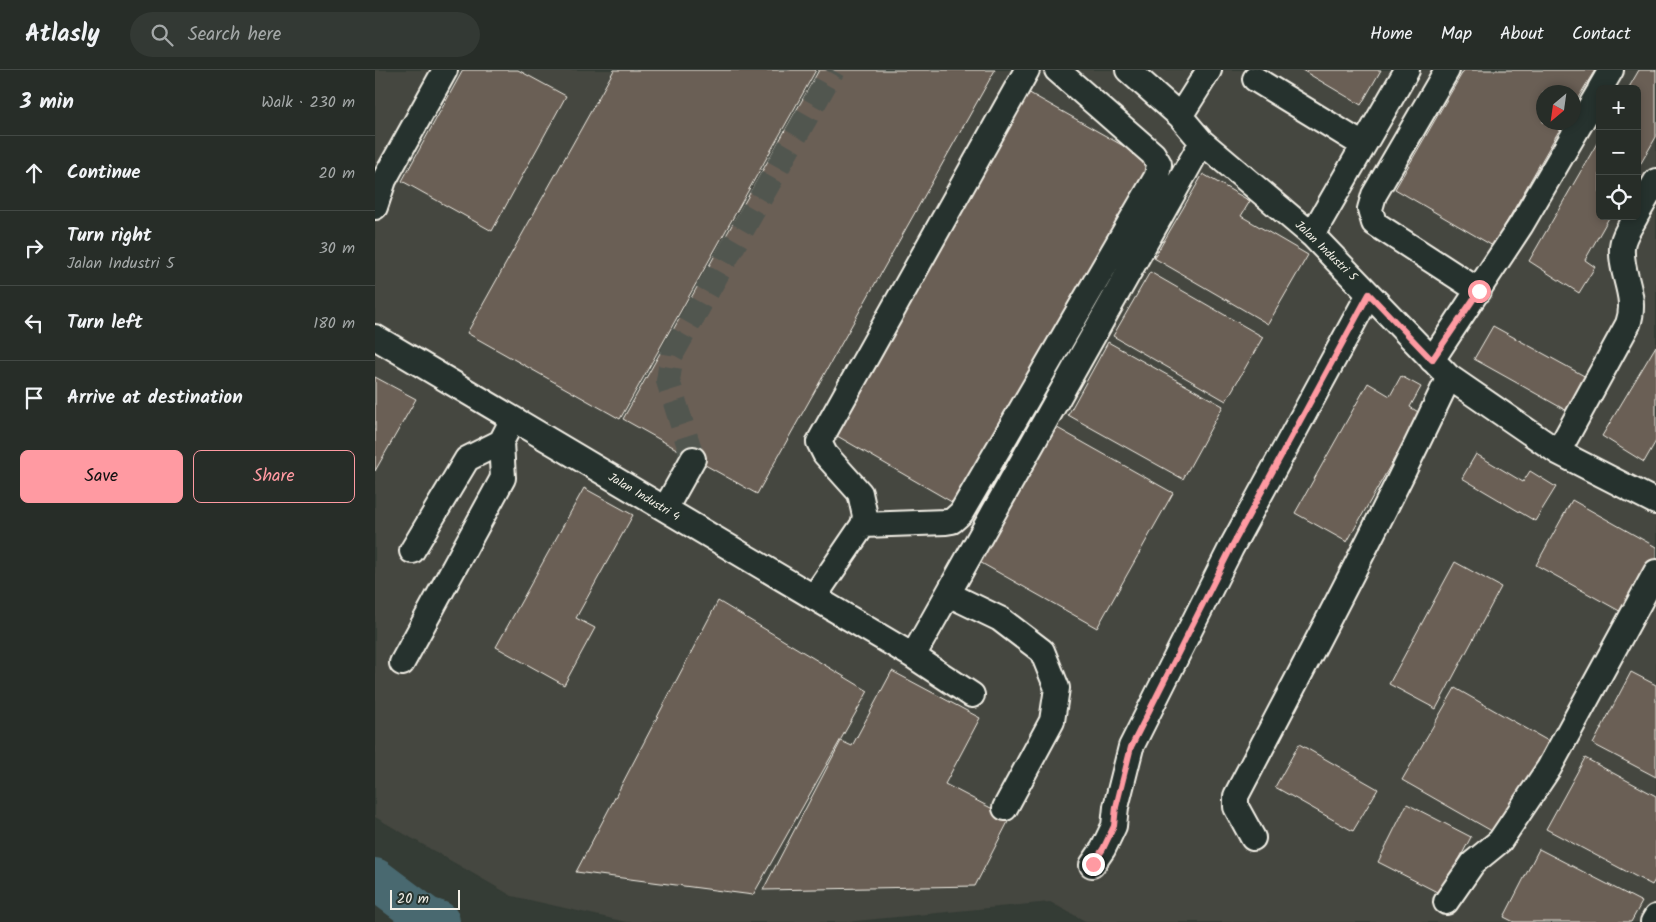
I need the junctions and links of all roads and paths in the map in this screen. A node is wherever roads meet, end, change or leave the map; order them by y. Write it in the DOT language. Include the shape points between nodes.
graph roads {
  1 [pos="445,70"];
  2 [pos="1027,70"];
  3 [pos="1057,70"];
  4 [pos="1129,70"];
  5 [pos="1209,70"];
  6 [pos="1407,70"];
  7 [pos="1447,70"];
  8 [pos="1611,70"];
  9 [pos="1255,79"];
  10 [pos="1602,85"];
  11 [pos="1596,96"];
  12 [pos="1180,116"];
  13 [pos="1202,142"];
  14 [pos="1363,145"];
  15 [pos="1656,181"];
  16 [pos="375,207"];
  17 [pos="1641,208"];
  18 [pos="1634,220"];
  19 [pos="1312,235"];
  20 [pos="1479,291"];
  21 [pos="1369,294"];
  22 [pos="375,337"];
  23 [pos="1441,368"];
  24 [pos="513,420"];
  25 [pos="501,442"];
  26 [pos="1558,452"];
  27 [pos="693,459"];
  28 [pos="1654,497"];
  29 [pos="665,509"];
  30 [pos="863,525"];
  31 [pos="412,551"];
  32 [pos="1656,572"];
  33 [pos="948,594"];
  34 [pos="814,597"];
  35 [pos="913,656"];
  36 [pos="402,663"];
  37 [pos="972,695"];
  38 [pos="1005,808"];
  39 [pos="1253,838"];
  40 [pos="1093,864"];
  41 [pos="1446,902"];
  42 [pos="1656,918"];
  43 [pos="1653,922"];
  1 -- 16 [label="street" via="384,180"];
  2 -- 30 [label="street" via="819,442 825,454 861,493 865,516"];
  3 -- 30 [label="street" via="1157,158 1157,176 961,513 947,522"];
  4 -- 12 [label="street, Jalan Industri 5"];
  5 -- 12 [label="street"];
  6 -- 14 [label="street"];
  7 -- 20 [label="street" via="1374,195 1370,209 1374,223"];
  8 -- 10 [label="street"];
  9 -- 14 [label="street"];
  11 -- 20 [label="street"];
  12 -- 13 [label="street, Jalan Industri 5"];
  13 -- 19 [label="street, Jalan Industri 5"];
  13 -- 33 [label="street"];
  14 -- 19 [label="street"];
  15 -- 17 [label="street"];
  18 -- 26 [label="street" via="1621,246 1632,314"];
  19 -- 21 [label="street, Jalan Industri 5"];
  20 -- 23 [label="street"];
  21 -- 23 [label="street, Jalan Industri 5"];
  21 -- 40 [label="street" via="1231,548 1131,747 1114,826"];
  22 -- 24 [label="street, Jalan Industri 4"];
  23 -- 26 [label="street, Jalan Industri 5"];
  23 -- 39 [label="street" via="1407,466 1236,796 1236,807"];
  24 -- 25 [label="street"];
  24 -- 29 [label="street, Jalan Industri 4"];
  25 -- 31 [label="street" via="467,459"];
  25 -- 36 [label="street" via="503,478"];
  26 -- 28 [label="street, Jalan Industri 5"];
  27 -- 29 [label="street"];
  29 -- 34 [label="street, Jalan Industri 4"];
  30 -- 34 [label="street"];
  32 -- 41 [label="street" via="1549,768 1500,841 1473,863"];
  33 -- 35 [label="street"];
  33 -- 38 [label="street" via="1000,619 1042,650 1057,688 1052,721"];
  34 -- 35 [label="street, Jalan Industri 4"];
  35 -- 37 [label="street, Jalan Industri 4"];
  42 -- 43 [label="street"];
}
